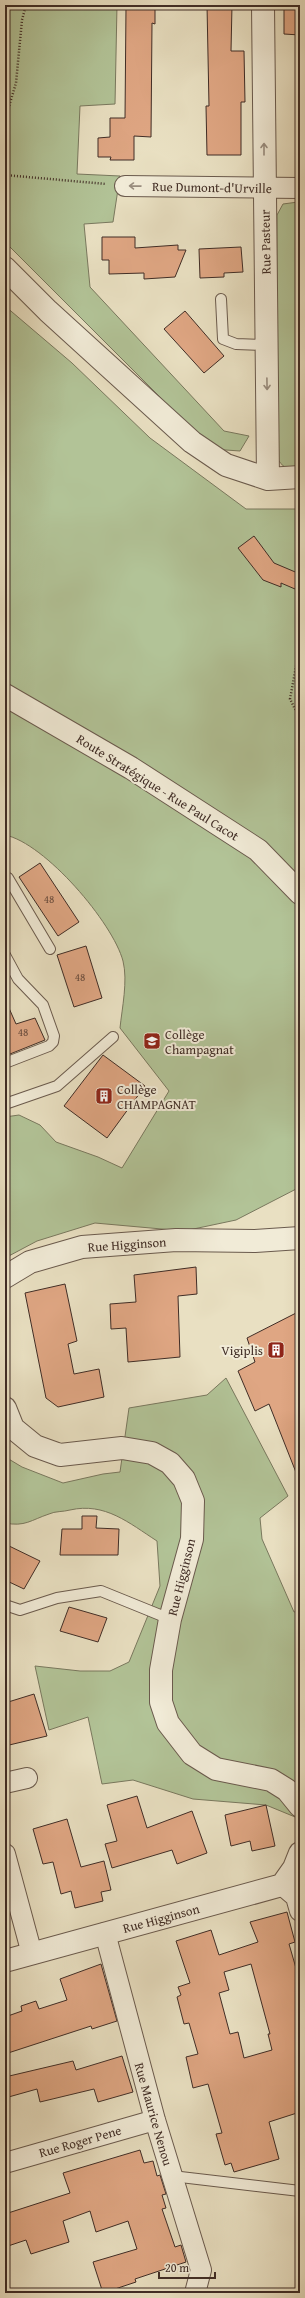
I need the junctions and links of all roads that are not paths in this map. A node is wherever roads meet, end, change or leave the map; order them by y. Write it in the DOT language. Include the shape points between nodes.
graph roads {
  1 [pos="263,5"];
  2 [pos="125,186"];
  3 [pos="264,188"];
  4 [pos="300,188"];
  5 [pos="5,268"];
  6 [pos="221,299"];
  7 [pos="267,345"];
  8 [pos="300,477"];
  9 [pos="268,479"];
  10 [pos="5,695"];
  11 [pos="5,877"];
  12 [pos="300,893"];
  13 [pos="50,949"];
  14 [pos="5,955"];
  15 [pos="113,1037"];
  16 [pos="5,1063"];
  17 [pos="5,1104"];
  18 [pos="300,1238"];
  19 [pos="255,1242"];
  20 [pos="300,1254"];
  21 [pos="5,1277"];
  22 [pos="5,1408"];
  23 [pos="5,1605"];
  24 [pos="170,1619"];
  25 [pos="27,1778"];
  26 [pos="5,1783"];
  27 [pos="300,1806"];
  28 [pos="300,1853"];
  29 [pos="5,1854"];
  30 [pos="282,1885"];
  31 [pos="300,1911"];
  32 [pos="105,1933"];
  33 [pos="32,1954"];
  34 [pos="5,1961"];
  35 [pos="155,2120"];
  36 [pos="5,2163"];
  37 [pos="172,2176"];
  38 [pos="300,2191"];
  39 [pos="195,2293"];
  3 -- 1 [label="street, Rue Pasteur, one-way"];
  3 -- 2 [label="street, Rue Dumont-d'Urville, one-way"];
  3 -- 4 [label="street, Rue Dumont-d'Urville"];
  3 -- 7 [label="street, Rue Pasteur"];
  5 -- 9 [label="street" via="48,311 192,442 226,465"];
  6 -- 7 [label="lane" via="222,339 236,344"];
  7 -- 9 [label="street, Rue Pasteur, one-way"];
  8 -- 9 [label="street"];
  10 -- 12 [label="street, Route Stratégique - Rue Paul Cacot" via="131,768 258,850"];
  11 -- 13 [label="lane" via="8,878"];
  14 -- 16 [label="lane" via="18,979 43,1006 54,1036 49,1046"];
  15 -- 17 [label="lane" via="58,1086"];
  18 -- 19 [label="street, Rue Higginson"];
  19 -- 20 [label="street, Rue Higginson"];
  19 -- 21 [label="street, Rue Higginson" via="176,1240 82,1247 30,1262"];
  22 -- 24 [label="street, Rue Higginson" via="13,1428 35,1446 60,1455 122,1448 152,1453 170,1463 184,1479 193,1501 192,1539"];
  23 -- 24 [label="lane" via="20,1610 57,1598 101,1591"];
  24 -- 27 [label="street, Rue Higginson" via="161,1670 161,1702 168,1723 192,1754 216,1769 271,1780 287,1790"];
  25 -- 26 [label="street"];
  28 -- 30 [label="street" via="294,1868"];
  29 -- 33 [label="street"];
  30 -- 31 [label="street" via="296,1897"];
  30 -- 32 [label="street, Rue Higginson"];
  32 -- 33 [label="street, Rue Higginson"];
  32 -- 35 [label="street, Rue Maurice Nenou"];
  33 -- 34 [label="street, Rue Higginson"];
  35 -- 36 [label="street, Rue Roger Pene"];
  35 -- 37 [label="street, Rue Maurice Nenou"];
  37 -- 38 [label="lane"];
  37 -- 39 [label="street, Rue Maurice Nenou" via="200,2270"];
}
